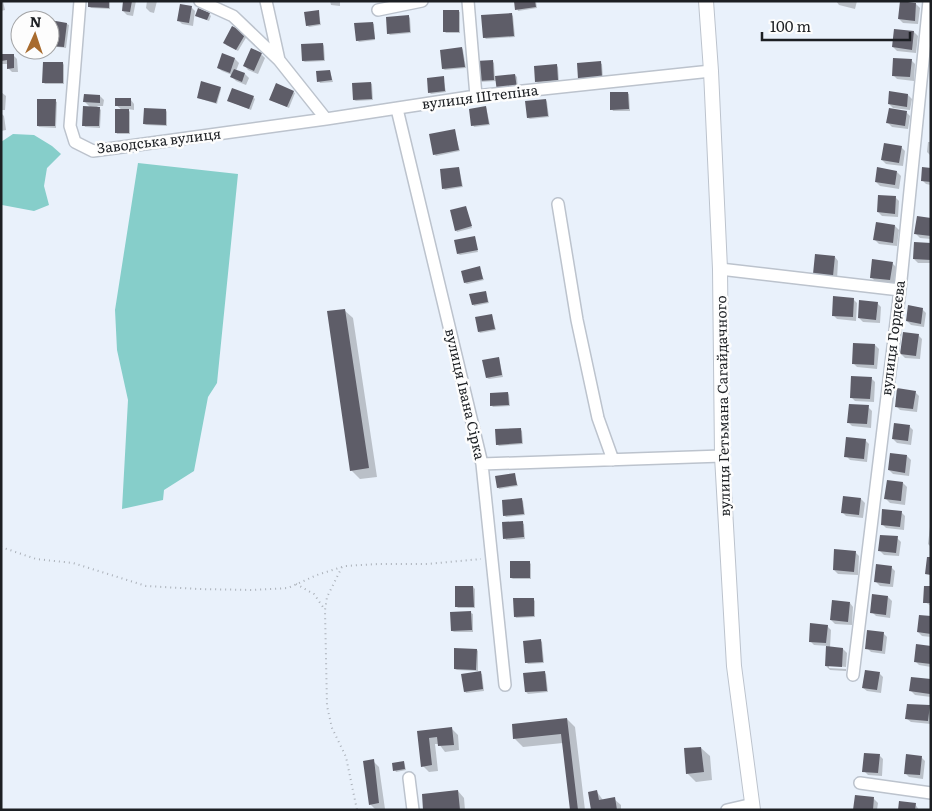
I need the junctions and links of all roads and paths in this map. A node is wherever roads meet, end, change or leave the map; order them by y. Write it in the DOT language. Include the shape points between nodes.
graph roads {
  1 [pos="80,1"];
  2 [pos="200,1"];
  3 [pos="266,1"];
  4 [pos="422,1"];
  5 [pos="468,1"];
  6 [pos="706,1"];
  7 [pos="929,1"];
  8 [pos="378,10"];
  9 [pos="279,60"];
  10 [pos="711,71"];
  11 [pos="476,96"];
  12 [pos="397,108"];
  13 [pos="326,119"];
  14 [pos="558,204"];
  15 [pos="720,269"];
  16 [pos="900,290"];
  17 [pos="722,456"];
  18 [pos="613,460"];
  19 [pos="482,464"];
  20 [pos="1,547"];
  21 [pos="491,558"];
  22 [pos="342,567"];
  23 [pos="296,584"];
  24 [pos="325,610"];
  25 [pos="853,675"];
  26 [pos="505,685"];
  27 [pos="409,778"];
  28 [pos="860,783"];
  29 [pos="931,793"];
  30 [pos="753,807"];
  31 [pos="357,810"];
  32 [pos="413,810"];
  33 [pos="727,810"];
  1 -- 13 [label="street, Заводська вулиця" via="70,126 75,142 93,151"];
  2 -- 9 [label="street" via="232,16"];
  3 -- 9 [label="street"];
  4 -- 8 [label="street"];
  5 -- 11 [label="street"];
  6 -- 10 [label="main road, вулиця Гетьмана Сагайдачного"];
  7 -- 16 [label="street, вулиця Гордєєва"];
  9 -- 13 [label="street"];
  10 -- 11 [label="street, вулиця Штепіна"];
  10 -- 15 [label="main road, вулиця Гетьмана Сагайдачного"];
  11 -- 12 [label="street, вулиця Штепіна"];
  12 -- 13 [label="street, вулиця Штепіна"];
  12 -- 19 [label="street, вулиця Івана Сірка"];
  14 -- 18 [label="street" via="577,320 598,418"];
  15 -- 16 [label="street"];
  15 -- 17 [label="main road, вулиця Гетьмана Сагайдачного"];
  16 -- 25 [label="street, вулиця Гордєєва"];
  17 -- 18 [label="street"];
  17 -- 30 [label="main road, вулиця Гетьмана Сагайдачного" via="734,666"];
  18 -- 19 [label="street"];
  19 -- 21 [label="street, вулиця Івана Сірка"];
  20 -- 23 [label="path" via="36,559 73,563 146,586 252,590 288,588"];
  21 -- 22 [label="path"];
  21 -- 26 [label="street, вулиця Івана Сірка"];
  22 -- 23 [label="path"];
  22 -- 24 [label="path" via="327,597"];
  23 -- 24 [label="path" via="314,594"];
  24 -- 31 [label="path" via="328,706 332,728 346,757"];
  27 -- 32 [label="street"];
  28 -- 29 [label="street"];
  30 -- 33 [label="street"];
}
